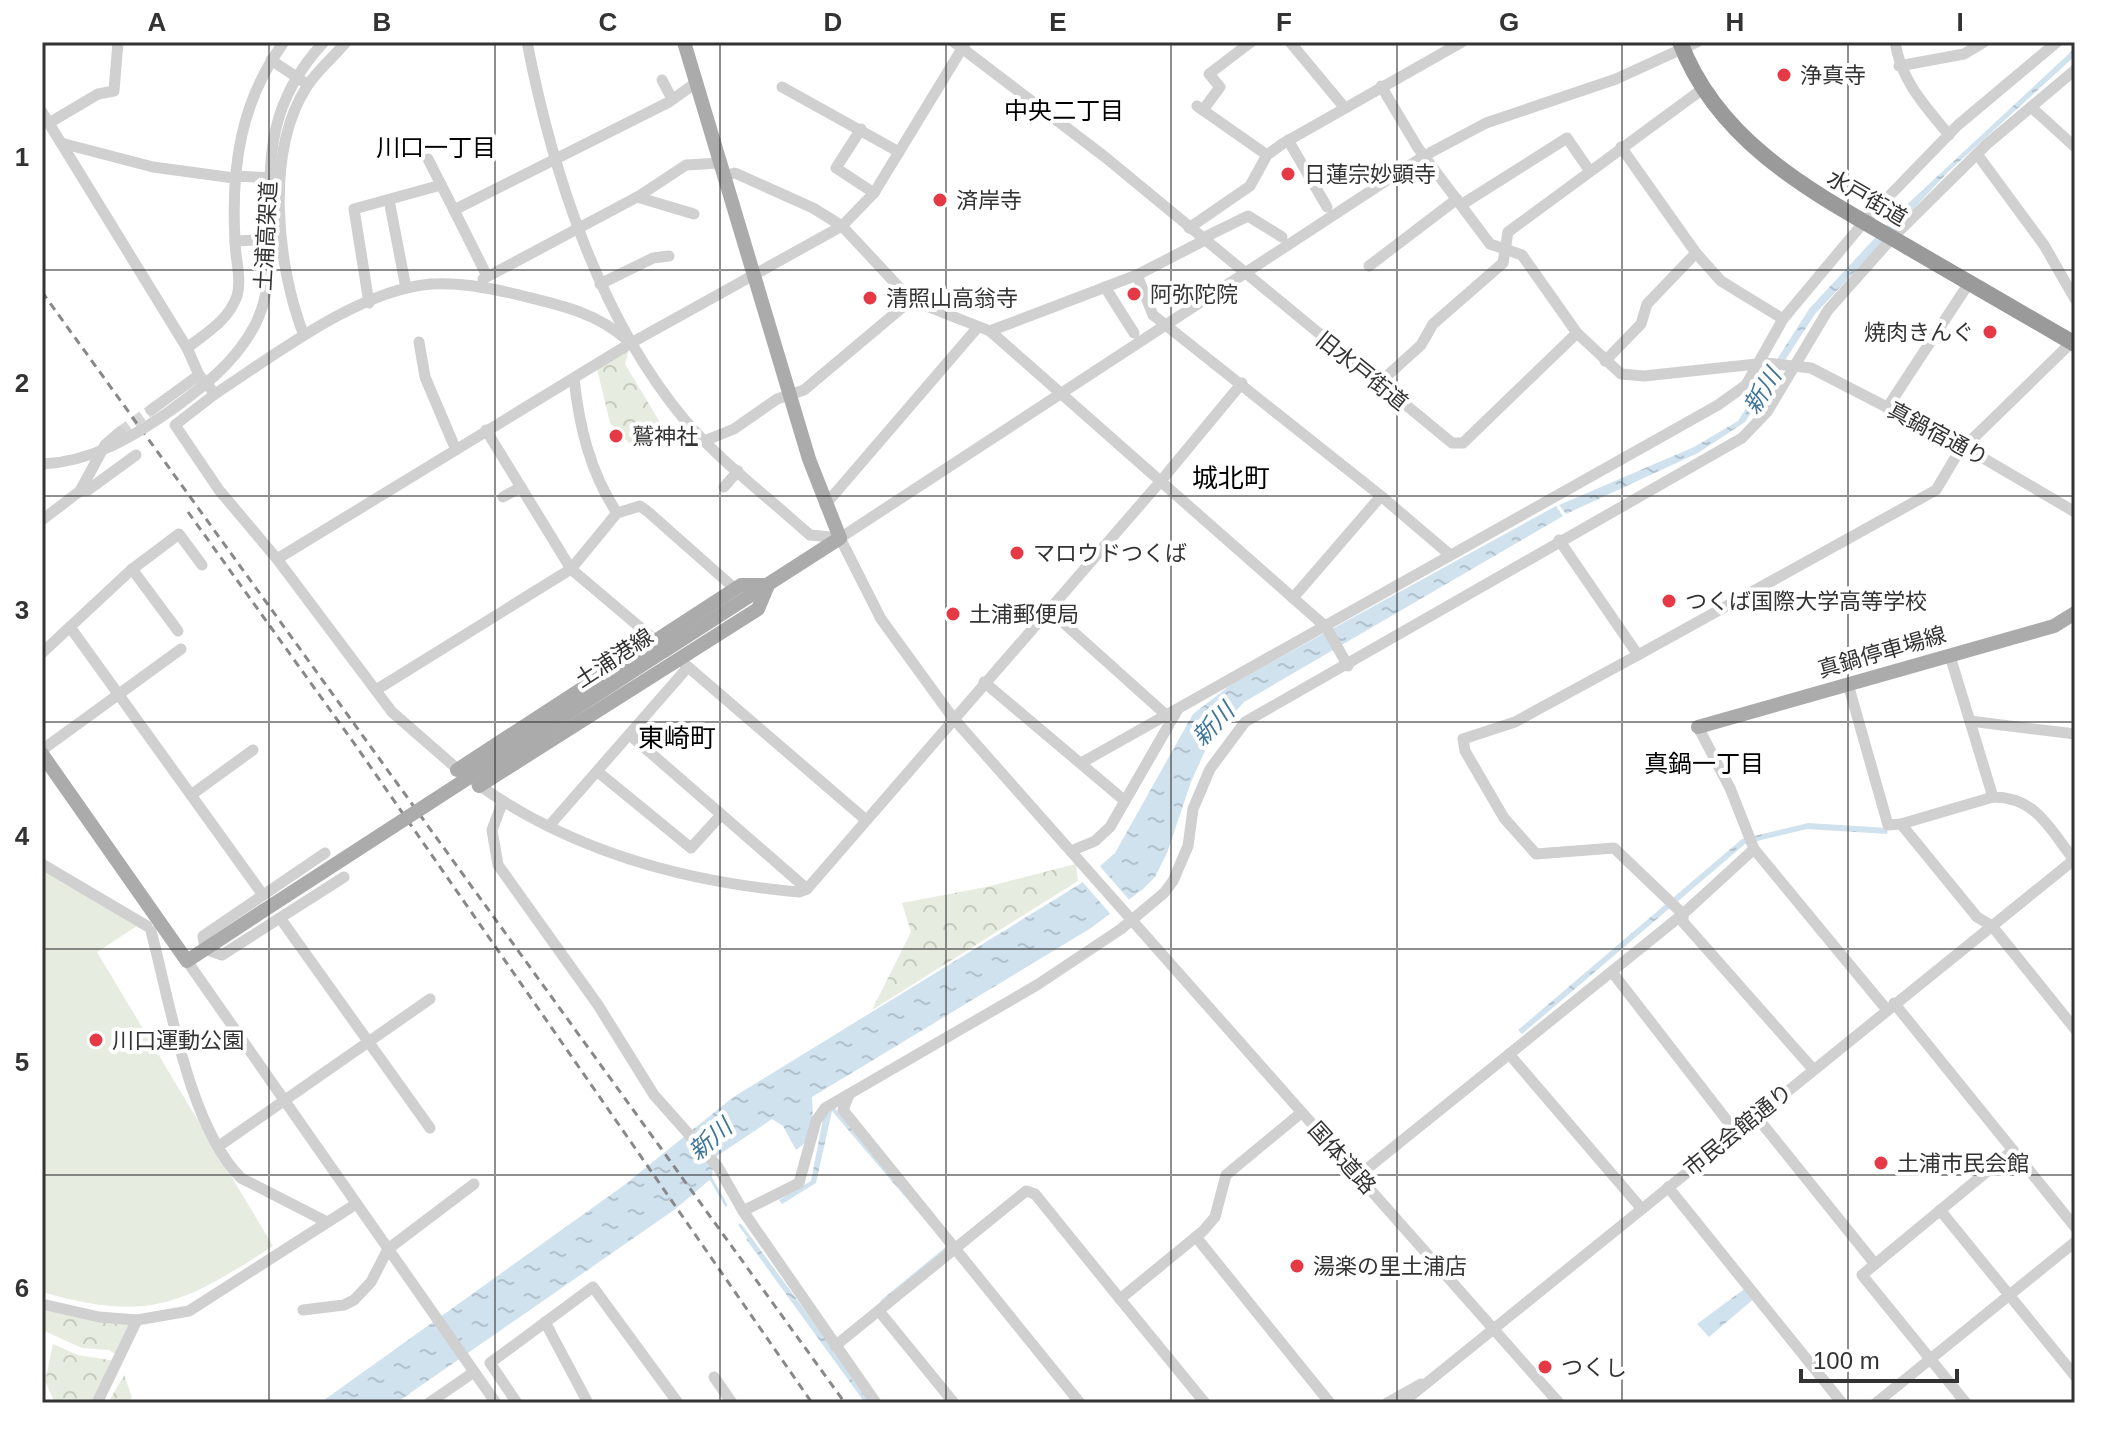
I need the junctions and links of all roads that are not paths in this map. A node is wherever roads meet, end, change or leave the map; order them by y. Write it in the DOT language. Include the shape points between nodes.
graph roads {
  1 [pos="118,42"];
  2 [pos="284,42"];
  3 [pos="324,42"];
  4 [pos="346,42"];
  5 [pos="527,42"];
  6 [pos="684,42"];
  7 [pos="1251,42"];
  8 [pos="1290,42"];
  9 [pos="1462,42"];
  10 [pos="1895,42"];
  11 [pos="1984,42"];
  12 [pos="2057,42"];
  13 [pos="960,44"];
  14 [pos="1687,45"];
  15 [pos="1444,46"];
  16 [pos="271,60"];
  17 [pos="1899,66"];
  18 [pos="2075,70"];
  19 [pos="662,80"];
  20 [pos="697,82"];
  21 [pos="308,84"];
  22 [pos="1381,86"];
  23 [pos="782,87"];
  24 [pos="1704,88"];
  25 [pos="672,99"];
  26 [pos="1344,107"];
  27 [pos="2031,107"];
  28 [pos="42,112"];
  29 [pos="49,123"];
  30 [pos="861,129"];
  31 [pos="1949,135"];
  32 [pos="1288,140"];
  33 [pos="61,143"];
  34 [pos="1621,147"];
  35 [pos="2075,147"];
  36 [pos="899,152"];
  37 [pos="1977,154"];
  38 [pos="1267,155"];
  39 [pos="1424,156"];
  40 [pos="557,157"];
  41 [pos="428,159"];
  42 [pos="721,170"];
  43 [pos="1589,170"];
  44 [pos="234,177"];
  45 [pos="282,178"];
  46 [pos="441,185"];
  47 [pos="874,193"];
  48 [pos="637,197"];
  49 [pos="389,200"];
  50 [pos="1459,202"];
  51 [pos="1327,207"];
  52 [pos="454,210"];
  53 [pos="694,214"];
  54 [pos="1866,223"];
  55 [pos="842,226"];
  56 [pos="579,227"];
  57 [pos="1189,228"];
  58 [pos="1282,237"];
  59 [pos="1890,237"];
  60 [pos="283,239"];
  61 [pos="1202,240"];
  62 [pos="235,241"];
  63 [pos="1505,248"];
  64 [pos="1696,253"];
  65 [pos="669,256"];
  66 [pos="1369,266"];
  67 [pos="486,274"];
  68 [pos="1243,274"];
  69 [pos="1137,275"];
  70 [pos="754,276"];
  71 [pos="1969,283"];
  72 [pos="600,284"];
  73 [pos="477,286"];
  74 [pos="1105,287"];
  75 [pos="406,288"];
  76 [pos="2075,299"];
  77 [pos="911,300"];
  78 [pos="369,303"];
  79 [pos="1783,319"];
  80 [pos="1164,323"];
  81 [pos="978,327"];
  82 [pos="990,331"];
  83 [pos="303,333"];
  84 [pos="1134,333"];
  85 [pos="1577,333"];
  86 [pos="2074,341"];
  87 [pos="419,342"];
  88 [pos="631,343"];
  89 [pos="187,348"];
  90 [pos="1605,361"];
  91 [pos="1763,363"];
  92 [pos="1792,364"];
  93 [pos="199,375"];
  94 [pos="574,378"];
  95 [pos="1242,383"];
  96 [pos="1378,384"];
  97 [pos="1062,392"];
  98 [pos="215,394"];
  99 [pos="789,394"];
  100 [pos="1887,408"];
  101 [pos="151,410"];
  102 [pos="486,430"];
  103 [pos="120,432"];
  104 [pos="704,441"];
  105 [pos="1966,448"];
  106 [pos="456,450"];
  107 [pos="136,455"];
  108 [pos="42,464"];
  109 [pos="738,471"];
  110 [pos="1160,482"];
  111 [pos="521,487"];
  112 [pos="724,487"];
  113 [pos="80,491"];
  114 [pos="1381,496"];
  115 [pos="503,497"];
  116 [pos="825,505"];
  117 [pos="2075,512"];
  118 [pos="617,513"];
  119 [pos="42,520"];
  120 [pos="840,538"];
  121 [pos="1559,540"];
  122 [pos="1449,554"];
  123 [pos="277,559"];
  124 [pos="202,565"];
  125 [pos="132,569"];
  126 [pos="571,569"];
  127 [pos="768,585"];
  128 [pos="733,587"];
  129 [pos="1293,598"];
  130 [pos="1048,609"];
  131 [pos="2075,613"];
  132 [pos="70,627"];
  133 [pos="1326,627"];
  134 [pos="178,631"];
  135 [pos="660,646"];
  136 [pos="181,649"];
  137 [pos="42,653"];
  138 [pos="1638,655"];
  139 [pos="1950,656"];
  140 [pos="684,663"];
  141 [pos="1348,666"];
  142 [pos="984,682"];
  143 [pos="1848,684"];
  144 [pos="376,690"];
  145 [pos="120,695"];
  146 [pos="1183,704"];
  147 [pos="1165,714"];
  148 [pos="953,718"];
  149 [pos="1970,721"];
  150 [pos="1698,727"];
  151 [pos="2075,734"];
  152 [pos="630,735"];
  153 [pos="253,750"];
  154 [pos="42,752"];
  155 [pos="1081,763"];
  156 [pos="457,770"];
  157 [pos="598,772"];
  158 [pos="479,786"];
  159 [pos="191,795"];
  160 [pos="1993,797"];
  161 [pos="503,801"];
  162 [pos="1125,801"];
  163 [pos="721,815"];
  164 [pos="866,820"];
  165 [pos="1901,824"];
  166 [pos="549,826"];
  167 [pos="1754,849"];
  168 [pos="1071,851"];
  169 [pos="325,853"];
  170 [pos="2075,860"];
  171 [pos="42,864"];
  172 [pos="344,877"];
  173 [pos="807,889"];
  174 [pos="263,895"];
  175 [pos="1683,914"];
  176 [pos="1128,917"];
  177 [pos="280,918"];
  178 [pos="1992,926"];
  179 [pos="205,949"];
  180 [pos="187,961"];
  181 [pos="1612,972"];
  182 [pos="430,999"];
  183 [pos="1890,1007"];
  184 [pos="2075,1029"];
  185 [pos="369,1041"];
  186 [pos="1509,1054"];
  187 [pos="1812,1068"];
  188 [pos="849,1095"];
  189 [pos="285,1101"];
  190 [pos="1301,1113"];
  191 [pos="1756,1116"];
  192 [pos="430,1128"];
  193 [pos="1736,1132"];
  194 [pos="219,1146"];
  195 [pos="2013,1150"];
  196 [pos="1358,1176"];
  197 [pos="474,1184"];
  198 [pos="1668,1187"];
  199 [pos="356,1204"];
  200 [pos="1641,1208"];
  201 [pos="1940,1210"];
  202 [pos="743,1211"];
  203 [pos="327,1222"];
  204 [pos="2075,1227"];
  205 [pos="1196,1237"];
  206 [pos="2075,1242"];
  207 [pos="955,1248"];
  208 [pos="388,1249"];
  209 [pos="1875,1264"];
  210 [pos="2009,1295"];
  211 [pos="1120,1299"];
  212 [pos="42,1304"];
  213 [pos="303,1310"];
  214 [pos="879,1311"];
  215 [pos="137,1320"];
  216 [pos="545,1322"];
  217 [pos="1493,1329"];
  218 [pos="835,1346"];
  219 [pos="1930,1359"];
  220 [pos="472,1368"];
  221 [pos="2075,1376"];
  222 [pos="714,1377"];
  223 [pos="1430,1380"];
  224 [pos="97,1403"];
  225 [pos="429,1403"];
  226 [pos="496,1403"];
  227 [pos="517,1403"];
  228 [pos="588,1403"];
  229 [pos="678,1403"];
  230 [pos="732,1403"];
  231 [pos="876,1403"];
  232 [pos="954,1403"];
  233 [pos="1080,1403"];
  234 [pos="1205,1403"];
  235 [pos="1330,1403"];
  236 [pos="1387,1403"];
  237 [pos="1402,1403"];
  238 [pos="1417,1403"];
  239 [pos="1559,1403"];
  240 [pos="1842,1403"];
  241 [pos="1876,1403"];
  242 [pos="1966,1403"];
  1 -- 29 [label="street" via="114,91 98,94"];
  2 -- 16 [label="street"];
  3 -- 108 [label="street, 土浦高架道, bridge" via="285,97 273,130 269,273 247,339 211,381 121,443 74,460"];
  4 -- 21 [label="street"];
  5 -- 40 [label="street"];
  6 -- 20 [label="main road"];
  7 -- 38 [label="street" via="1209,74 1220,87 1200,108"];
  8 -- 26 [label="street"];
  9 -- 15 [label="street"];
  10 -- 17 [label="street"];
  11 -- 17 [label="street" via="1964,54"];
  12 -- 31 [label="street"];
  13 -- 36 [label="street"];
  13 -- 57 [label="street, 旧水戸街道"];
  14 -- 24 [label="highway, 水戸街道"];
  14 -- 39 [label="street" via="1616,79 1486,123"];
  15 -- 22 [label="street"];
  16 -- 21 [label="street"];
  16 -- 44 [label="street" via="239,135"];
  17 -- 31 [label="street"];
  18 -- 27 [label="street"];
  19 -- 25 [label="street"];
  20 -- 25 [label="street"];
  20 -- 42 [label="main road"];
  21 -- 45 [label="street" via="287,135"];
  22 -- 26 [label="street"];
  22 -- 39 [label="street"];
  23 -- 30 [label="street"];
  24 -- 34 [label="street"];
  24 -- 54 [label="highway, 水戸街道" via="1761,155"];
  25 -- 40 [label="street"];
  26 -- 32 [label="street"];
  27 -- 35 [label="street"];
  27 -- 37 [label="street"];
  28 -- 29 [label="street"];
  29 -- 33 [label="street"];
  30 -- 36 [label="street"];
  30 -- 47 [label="street" via="836,168"];
  31 -- 54 [label="street"];
  32 -- 38 [label="street"];
  32 -- 51 [label="street"];
  33 -- 44 [label="street" via="153,167"];
  33 -- 89 [label="street"];
  34 -- 43 [label="street"];
  34 -- 64 [label="street"];
  36 -- 47 [label="street"];
  37 -- 59 [label="street"];
  37 -- 76 [label="street" via="2044,245"];
  38 -- 57 [label="street" via="1250,186"];
  39 -- 50 [label="street"];
  39 -- 68 [label="street"];
  40 -- 52 [label="street"];
  40 -- 56 [label="street"];
  41 -- 46 [label="street"];
  42 -- 48 [label="street" via="686,165"];
  42 -- 55 [label="street" via="813,208"];
  42 -- 70 [label="main road"];
  43 -- 50 [label="street" via="1567,138"];
  43 -- 63 [label="street" via="1508,232"];
  44 -- 45 [label="street"];
  44 -- 62 [label="street"];
  45 -- 60 [label="street"];
  46 -- 49 [label="street"];
  46 -- 52 [label="street"];
  47 -- 55 [label="street"];
  48 -- 53 [label="street"];
  48 -- 56 [label="street"];
  49 -- 75 [label="street"];
  49 -- 78 [label="street" via="354,209"];
  50 -- 63 [label="street" via="1490,244"];
  50 -- 66 [label="street"];
  52 -- 67 [label="street"];
  54 -- 59 [label="highway, 水戸街道"];
  54 -- 79 [label="street"];
  55 -- 70 [label="street"];
  55 -- 77 [label="street"];
  56 -- 67 [label="street"];
  56 -- 72 [label="street"];
  57 -- 61 [label="street, 旧水戸街道"];
  58 -- 61 [label="street" via="1248,216"];
  59 -- 71 [label="highway, 水戸街道"];
  59 -- 92 [label="street" via="1828,310"];
  60 -- 62 [label="street"];
  60 -- 83 [label="street"];
  61 -- 68 [label="street, 旧水戸街道"];
  61 -- 69 [label="street"];
  62 -- 89 [label="street" via="238,292 232,306"];
  63 -- 85 [label="street" via="1522,255"];
  63 -- 96 [label="street" via="1503,263 1433,324 1421,345"];
  64 -- 79 [label="street" via="1721,281"];
  64 -- 90 [label="street" via="1647,304 1641,324"];
  65 -- 72 [label="street" via="653,258"];
  67 -- 73 [label="street"];
  68 -- 80 [label="street"];
  68 -- 96 [label="street, 旧水戸街道"];
  69 -- 74 [label="street"];
  69 -- 80 [label="street" via="1153,315"];
  70 -- 88 [label="street"];
  70 -- 99 [label="main road"];
  71 -- 86 [label="highway, 水戸街道"];
  71 -- 100 [label="street"];
  72 -- 88 [label="street"];
  73 -- 75 [label="street"];
  73 -- 88 [label="street" via="570,307 607,324"];
  74 -- 82 [label="street"];
  74 -- 84 [label="street"];
  75 -- 78 [label="street"];
  77 -- 81 [label="street"];
  77 -- 99 [label="street" via="836,366 804,390"];
  78 -- 83 [label="street"];
  79 -- 91 [label="street"];
  80 -- 95 [label="street"];
  80 -- 97 [label="street"];
  81 -- 82 [label="street"];
  81 -- 116 [label="street"];
  82 -- 97 [label="street"];
  83 -- 98 [label="street"];
  85 -- 90 [label="street"];
  85 -- 96 [label="street, 旧水戸街道" via="1461,445"];
  86 -- 105 [label="street"];
  87 -- 106 [label="street" via="425,377"];
  88 -- 94 [label="street"];
  88 -- 104 [label="street"];
  89 -- 93 [label="street"];
  90 -- 91 [label="street" via="1629,377"];
  91 -- 92 [label="street"];
  91 -- 122 [label="street" via="1746,385 1718,405"];
  92 -- 100 [label="street, 真鍋宿通り" via="1828,376"];
  92 -- 121 [label="street" via="1767,412 1742,438"];
  93 -- 98 [label="street"];
  93 -- 101 [label="street"];
  94 -- 102 [label="street"];
  94 -- 118 [label="street" via="589,458"];
  95 -- 110 [label="street"];
  95 -- 114 [label="street"];
  97 -- 110 [label="street"];
  97 -- 120 [label="street"];
  98 -- 123 [label="street" via="175,425 219,490"];
  99 -- 104 [label="street" via="734,429"];
  99 -- 116 [label="main road"];
  100 -- 105 [label="street, 真鍋宿通り"];
  102 -- 106 [label="street"];
  102 -- 111 [label="street"];
  103 -- 113 [label="street" via="105,445"];
  104 -- 109 [label="street"];
  105 -- 117 [label="street, 真鍋宿通り"];
  105 -- 138 [label="street" via="1936,490"];
  106 -- 123 [label="street"];
  107 -- 113 [label="street"];
  109 -- 112 [label="street"];
  109 -- 120 [label="street" via="810,535"];
  110 -- 129 [label="street"];
  110 -- 130 [label="street"];
  111 -- 115 [label="street"];
  111 -- 126 [label="street"];
  113 -- 119 [label="street"];
  114 -- 122 [label="street"];
  114 -- 129 [label="street"];
  116 -- 120 [label="main road"];
  118 -- 126 [label="street"];
  118 -- 128 [label="street" via="640,506"];
  120 -- 127 [label="main road, 土浦港線"];
  120 -- 148 [label="street, 国体道路" via="887,629"];
  121 -- 138 [label="street"];
  121 -- 141 [label="street"];
  122 -- 133 [label="street"];
  123 -- 144 [label="street"];
  124 -- 125 [label="street" via="179,534"];
  125 -- 132 [label="street"];
  125 -- 134 [label="street"];
  126 -- 135 [label="street"];
  126 -- 144 [label="street"];
  127 -- 135 [label="main road, 土浦港線"];
  127 -- 140 [label="main road" via="758,609"];
  129 -- 133 [label="street"];
  130 -- 142 [label="street"];
  130 -- 147 [label="street"];
  131 -- 139 [label="main road, 真鍋停車場線" via="2054,626"];
  132 -- 137 [label="street"];
  132 -- 145 [label="street"];
  133 -- 141 [label="street"];
  133 -- 146 [label="street"];
  135 -- 156 [label="main road"];
  135 -- 179 [label="main road, 土浦港線, bridge"];
  136 -- 145 [label="street"];
  138 -- 175 [label="street" via="1515,722 1463,739 1465,751 1504,818 1536,854 1614,848"];
  139 -- 143 [label="main road, 真鍋停車場線"];
  139 -- 149 [label="street"];
  140 -- 152 [label="street"];
  140 -- 158 [label="main road"];
  140 -- 164 [label="street"];
  141 -- 176 [label="street" via="1258,712 1234,733 1200,790 1188,846 1173,881"];
  142 -- 148 [label="street"];
  142 -- 155 [label="street"];
  143 -- 150 [label="main road, 真鍋停車場線"];
  143 -- 165 [label="street" via="1888,825"];
  144 -- 156 [label="street" via="415,735"];
  145 -- 154 [label="street"];
  145 -- 159 [label="street"];
  146 -- 147 [label="street"];
  146 -- 162 [label="street"];
  147 -- 155 [label="street"];
  148 -- 164 [label="street"];
  148 -- 168 [label="street, 国体道路"];
  149 -- 151 [label="street"];
  149 -- 160 [label="street"];
  150 -- 167 [label="street"];
  152 -- 157 [label="street"];
  152 -- 163 [label="street"];
  153 -- 159 [label="street"];
  154 -- 180 [label="main road"];
  155 -- 162 [label="street"];
  156 -- 158 [label="street"];
  157 -- 163 [label="street" via="691,848"];
  157 -- 166 [label="street"];
  158 -- 161 [label="street"];
  159 -- 174 [label="street"];
  160 -- 165 [label="street"];
  160 -- 170 [label="street" via="2024,801"];
  161 -- 166 [label="street"];
  161 -- 202 [label="street" via="492,830 498,865 598,1005 654,1095 718,1167"];
  162 -- 168 [label="street" via="1102,837"];
  163 -- 173 [label="street"];
  164 -- 173 [label="street"];
  165 -- 178 [label="street" via="1977,917"];
  166 -- 173 [label="street" via="613,855 674,874 741,887"];
  167 -- 175 [label="street"];
  167 -- 183 [label="street"];
  168 -- 176 [label="street, 国体道路"];
  169 -- 174 [label="street"];
  170 -- 178 [label="street, 市民会館通り"];
  171 -- 194 [label="street" via="149,928 197,1103"];
  172 -- 177 [label="street"];
  174 -- 179 [label="street" via="203,936"];
  175 -- 181 [label="street"];
  175 -- 187 [label="street" via="1683,922"];
  176 -- 188 [label="street" via="1025,992"];
  176 -- 190 [label="street, 国体道路"];
  177 -- 179 [label="street" via="222,955"];
  177 -- 185 [label="street"];
  178 -- 183 [label="street, 市民会館通り"];
  178 -- 184 [label="street"];
  179 -- 180 [label="main road, 土浦港線"];
  180 -- 189 [label="street"];
  181 -- 186 [label="street"];
  181 -- 193 [label="street"];
  182 -- 185 [label="street"];
  183 -- 187 [label="street, 市民会館通り"];
  183 -- 195 [label="street"];
  185 -- 189 [label="street"];
  185 -- 192 [label="street"];
  186 -- 196 [label="street"];
  186 -- 200 [label="street"];
  187 -- 191 [label="street, 市民会館通り"];
  188 -- 202 [label="street" via="819,1114 799,1183"];
  188 -- 207 [label="street" via="843,1110"];
  189 -- 194 [label="street"];
  189 -- 199 [label="street"];
  190 -- 196 [label="street, 国体道路"];
  190 -- 205 [label="street" via="1226,1175 1215,1217"];
  191 -- 193 [label="street, 市民会館通り"];
  191 -- 209 [label="street"];
  193 -- 198 [label="street, 市民会館通り"];
  194 -- 203 [label="street" via="241,1178"];
  195 -- 201 [label="street"];
  195 -- 204 [label="street"];
  196 -- 217 [label="street, 国体道路"];
  197 -- 208 [label="street"];
  198 -- 200 [label="street, 市民会館通り"];
  198 -- 240 [label="street"];
  199 -- 203 [label="street"];
  199 -- 208 [label="street"];
  200 -- 217 [label="street, 市民会館通り"];
  201 -- 209 [label="street"];
  201 -- 210 [label="street"];
  202 -- 218 [label="street"];
  203 -- 215 [label="street" via="189,1311 162,1323"];
  205 -- 211 [label="street"];
  205 -- 235 [label="street"];
  206 -- 210 [label="street"];
  207 -- 211 [label="street" via="1031,1190"];
  207 -- 214 [label="street"];
  207 -- 233 [label="street"];
  208 -- 213 [label="street" via="371,1282 354,1300"];
  208 -- 220 [label="street"];
  209 -- 219 [label="street" via="1862,1275"];
  210 -- 219 [label="street"];
  210 -- 221 [label="street"];
  211 -- 234 [label="street"];
  212 -- 215 [label="street"];
  214 -- 218 [label="street"];
  214 -- 232 [label="street"];
  215 -- 224 [label="street"];
  216 -- 227 [label="street" via="490,1363"];
  216 -- 228 [label="street"];
  216 -- 229 [label="street" via="593,1287"];
  217 -- 223 [label="street, 市民会館通り"];
  217 -- 239 [label="street, 国体道路"];
  218 -- 231 [label="street"];
  219 -- 241 [label="street"];
  219 -- 242 [label="street"];
  220 -- 225 [label="street"];
  220 -- 226 [label="street"];
  222 -- 230 [label="street"];
  223 -- 236 [label="street"];
  223 -- 237 [label="street, 市民会館通り"];
  223 -- 238 [label="street"];
}
